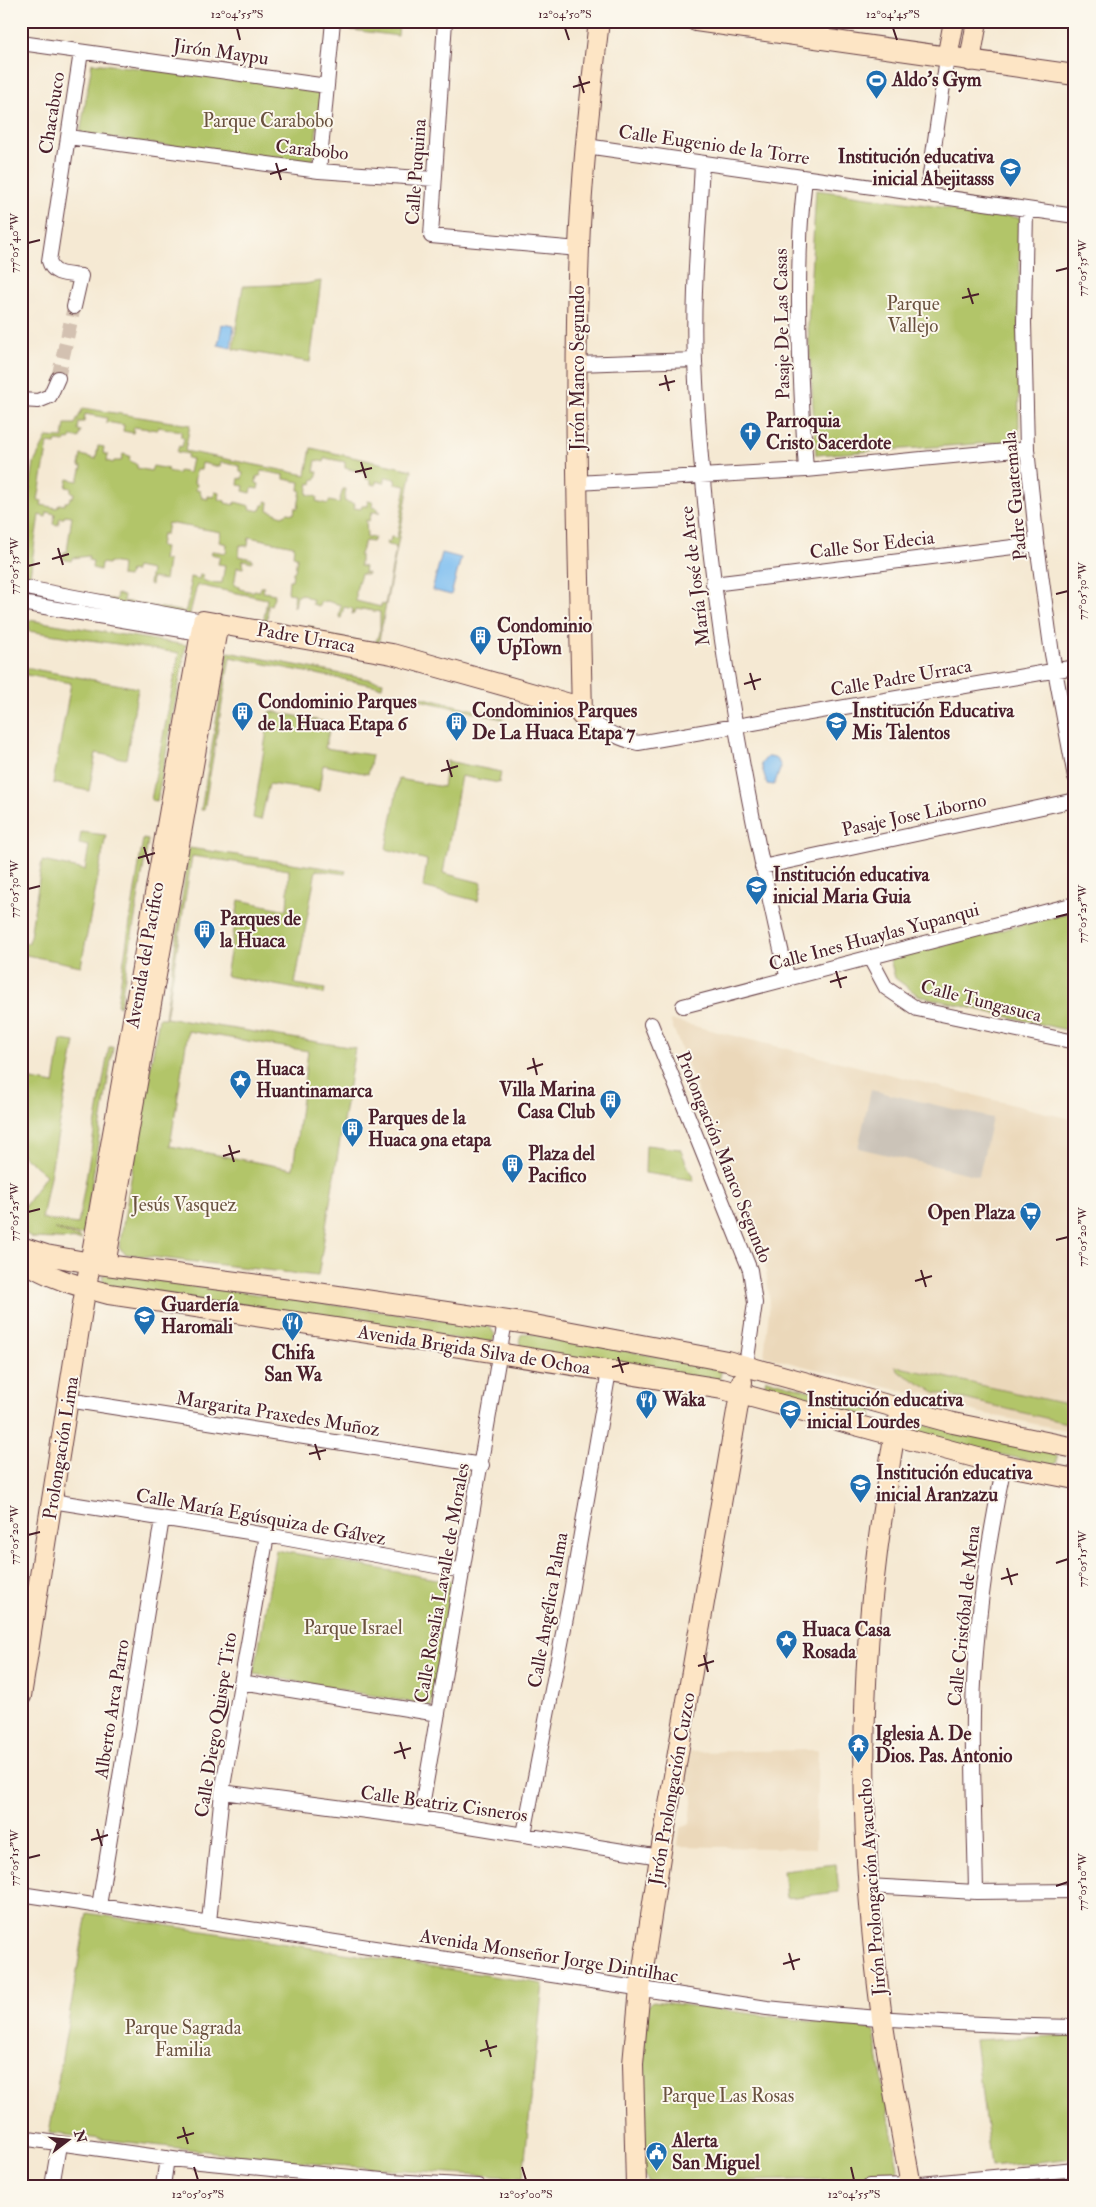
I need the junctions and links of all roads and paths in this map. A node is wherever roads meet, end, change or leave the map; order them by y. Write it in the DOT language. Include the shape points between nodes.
graph roads {
  1 [pos="333,21"];
  2 [pos="445,21"];
  3 [pos="599,21"];
  4 [pos="696,21"];
  5 [pos="954,21"];
  6 [pos="977,21"];
  7 [pos="718,23"];
  8 [pos="823,30"];
  9 [pos="21,43"];
  10 [pos="81,52"];
  11 [pos="947,58"];
  12 [pos="970,61"];
  13 [pos="1075,75"];
  14 [pos="327,86"];
  15 [pos="68,138"];
  16 [pos="586,146"];
  17 [pos="702,163"];
  18 [pos="319,171"];
  19 [pos="805,178"];
  20 [pos="434,179"];
  21 [pos="927,195"];
  22 [pos="1026,209"];
  23 [pos="1075,216"];
  24 [pos="579,249"];
  25 [pos="74,307"];
  26 [pos="695,360"];
  27 [pos="577,364"];
  28 [pos="58,378"];
  29 [pos="21,400"];
  30 [pos="1027,449"];
  31 [pos="806,470"];
  32 [pos="703,476"];
  33 [pos="577,483"];
  34 [pos="1037,544"];
  35 [pos="713,584"];
  36 [pos="21,587"];
  37 [pos="21,603"];
  38 [pos="209,628"];
  39 [pos="1075,667"];
  40 [pos="1055,671"];
  41 [pos="582,716"];
  42 [pos="734,726"];
  43 [pos="1075,777"];
  44 [pos="1075,800"];
  45 [pos="762,868"];
  46 [pos="1075,904"];
  47 [pos="870,958"];
  48 [pos="788,980"];
  49 [pos="683,1006"];
  50 [pos="651,1024"];
  51 [pos="1075,1042"];
  52 [pos="21,1247"];
  53 [pos="21,1259"];
  54 [pos="98,1264"];
  55 [pos="86,1288"];
  56 [pos="505,1321"];
  57 [pos="501,1354"];
  58 [pos="746,1365"];
  59 [pos="609,1371"];
  60 [pos="740,1393"];
  61 [pos="68,1400"];
  62 [pos="900,1408"];
  63 [pos="894,1436"];
  64 [pos="1070,1447"];
  65 [pos="482,1465"];
  66 [pos="1004,1466"];
  67 [pos="1068,1478"];
  68 [pos="52,1501"];
  69 [pos="162,1519"];
  70 [pos="267,1535"];
  71 [pos="463,1571"];
  72 [pos="25,1644"];
  73 [pos="241,1682"];
  74 [pos="21,1696"];
  75 [pos="438,1714"];
  76 [pos="222,1792"];
  77 [pos="420,1818"];
  78 [pos="524,1834"];
  79 [pos="660,1857"];
  80 [pos="868,1886"];
  81 [pos="1075,1890"];
  82 [pos="976,1892"];
  83 [pos="21,1894"];
  84 [pos="99,1906"];
  85 [pos="209,1922"];
  86 [pos="640,1988"];
  87 [pos="882,2020"];
  88 [pos="1075,2027"];
  89 [pos="21,2138"];
  90 [pos="59,2145"];
  91 [pos="167,2158"];
  92 [pos="1075,2169"];
  93 [pos="911,2185"];
  94 [pos="52,2186"];
  95 [pos="163,2186"];
  96 [pos="478,2186"];
  97 [pos="636,2186"];
  98 [pos="869,2186"];
  1 -- 14 [label="street"];
  2 -- 20 [label="street, Calle Puquina"];
  3 -- 16 [label="street, Jirón Manco Segundo"];
  4 -- 7 [label="street"];
  5 -- 11 [label="street"];
  6 -- 12 [label="street"];
  7 -- 8 [label="street"];
  8 -- 11 [label="street"];
  9 -- 10 [label="street, Jirón Maypu"];
  10 -- 14 [label="street, Jirón Maypu"];
  10 -- 15 [label="street, Chacabuco"];
  11 -- 12 [label="street"];
  11 -- 21 [label="street"];
  12 -- 13 [label="street"];
  14 -- 18 [label="street"];
  15 -- 18 [label="street, Carabobo"];
  15 -- 25 [label="street, Chacabuco" via="49,261 56,272 81,276"];
  16 -- 17 [label="street, Calle Eugenio de la Torre"];
  16 -- 24 [label="street, Jirón Manco Segundo"];
  17 -- 19 [label="street, Calle Eugenio de la Torre"];
  17 -- 26 [label="street, María José de Arce"];
  18 -- 20 [label="street, Carabobo"];
  19 -- 21 [label="street, Calle Eugenio de la Torre"];
  19 -- 31 [label="street, Pasaje De Las Casas" via="799,326"];
  20 -- 24 [label="street, Calle Puquina" via="431,236"];
  21 -- 22 [label="street, Calle Eugenio de la Torre"];
  22 -- 23 [label="street, Calle Eugenio de la Torre"];
  22 -- 30 [label="street, Padre Guatemala"];
  24 -- 27 [label="street, Jirón Manco Segundo"];
  26 -- 27 [label="street"];
  26 -- 32 [label="street, María José de Arce"];
  27 -- 33 [label="street, Jirón Manco Segundo"];
  28 -- 29 [label="street" via="50,396 38,401"];
  30 -- 31 [label="street"];
  30 -- 34 [label="street, Padre Guatemala"];
  31 -- 32 [label="street"];
  32 -- 33 [label="street"];
  32 -- 35 [label="street, María José de Arce"];
  33 -- 41 [label="street, Jirón Manco Segundo"];
  34 -- 35 [label="street, Calle Sor Edecia"];
  34 -- 40 [label="street, Padre Guatemala"];
  35 -- 42 [label="street, María José de Arce"];
  36 -- 38 [label="street, Padre Urraca"];
  37 -- 38 [label="street, Padre Urraca"];
  38 -- 41 [label="street, Padre Urraca" via="376,663 572,718"];
  38 -- 54 [label="street, Avenida del Pacifico"];
  39 -- 40 [label="street, Calle Padre Urraca"];
  40 -- 42 [label="street, Calle Padre Urraca"];
  40 -- 43 [label="street, Padre Guatemala"];
  41 -- 42 [label="street, Padre Urraca" via="626,740 638,743"];
  42 -- 45 [label="street, María José de Arce"];
  44 -- 45 [label="street, Pasaje Jose Liborno"];
  45 -- 48 [label="street, María José de Arce"];
  46 -- 47 [label="street, Calle Ines Huaylas Yupanqui"];
  47 -- 48 [label="street, Calle Ines Huaylas Yupanqui"];
  47 -- 51 [label="street, Calle Tungasuca" via="886,988 917,1009"];
  48 -- 49 [label="street, Calle Ines Huaylas Yupanqui"];
  50 -- 58 [label="street, Prolongación Manco Segundo" via="750,1270 755,1304"];
  52 -- 54 [label="street, Avenida Brigida Silva de Ochoa"];
  53 -- 55 [label="street, Avenida Brigida Silva de Ochoa" via="43,1272"];
  54 -- 55 [label="street, Avenida del Pacifico"];
  54 -- 56 [label="street, Avenida Brigida Silva de Ochoa"];
  55 -- 57 [label="street, Avenida Brigida Silva de Ochoa"];
  55 -- 61 [label="street, Prolongación Lima"];
  56 -- 57 [label="street, Calle Rosalia Lavalle de Morales"];
  56 -- 58 [label="street, Avenida Brigida Silva de Ochoa"];
  57 -- 59 [label="street, Avenida Brigida Silva de Ochoa"];
  57 -- 65 [label="street, Calle Rosalia Lavalle de Morales"];
  58 -- 60 [label="street, Jirón Prolongación Cuzco"];
  58 -- 62 [label="street, Avenida Brigida Silva de Ochoa"];
  59 -- 60 [label="street, Avenida Brigida Silva de Ochoa"];
  59 -- 78 [label="street, Calle Angélica Palma" via="571,1592"];
  60 -- 63 [label="street, Avenida Brigida Silva de Ochoa"];
  60 -- 79 [label="street, Jirón Prolongación Cuzco"];
  61 -- 65 [label="street, Margarita Praxedes Muñoz"];
  61 -- 68 [label="street, Prolongación Lima"];
  62 -- 63 [label="street, Jirón Prolongación Ayacucho"];
  62 -- 64 [label="street, Avenida Brigida Silva de Ochoa" via="953,1423"];
  63 -- 66 [label="street, Avenida Brigida Silva de Ochoa"];
  63 -- 80 [label="street, Jirón Prolongación Ayacucho" via="868,1627 864,1746"];
  64 -- 67 [label="street"];
  65 -- 71 [label="street, Calle Rosalia Lavalle de Morales"];
  66 -- 67 [label="street, Avenida Brigida Silva de Ochoa"];
  66 -- 82 [label="street, Calle Cristóbal de Mena" via="983,1580 977,1648 973,1712"];
  68 -- 69 [label="street, Calle María Egúsquiza de Gálvez"];
  68 -- 72 [label="street, Prolongación Lima"];
  69 -- 70 [label="street, Calle María Egúsquiza de Gálvez"];
  69 -- 84 [label="street, Alberto Arca Parro"];
  70 -- 71 [label="street, Calle María Egúsquiza de Gálvez"];
  70 -- 73 [label="street, Calle Diego Quispe Tito"];
  71 -- 75 [label="street, Calle Rosalia Lavalle de Morales"];
  72 -- 74 [label="street, Prolongación Lima"];
  73 -- 75 [label="street"];
  73 -- 76 [label="street, Calle Diego Quispe Tito"];
  75 -- 77 [label="street, Calle Rosalia Lavalle de Morales"];
  76 -- 77 [label="street, Calle Beatriz Cisneros"];
  76 -- 85 [label="street, Calle Diego Quispe Tito"];
  77 -- 78 [label="street, Calle Beatriz Cisneros"];
  78 -- 79 [label="street, Calle Beatriz Cisneros"];
  79 -- 86 [label="street, Jirón Prolongación Cuzco"];
  80 -- 82 [label="street"];
  80 -- 87 [label="street, Jirón Prolongación Ayacucho"];
  81 -- 82 [label="street"];
  83 -- 84 [label="street, Avenida Monseñor Jorge Dintilhac"];
  84 -- 85 [label="street, Avenida Monseñor Jorge Dintilhac"];
  85 -- 86 [label="street, Avenida Monseñor Jorge Dintilhac"];
  86 -- 87 [label="street, Avenida Monseñor Jorge Dintilhac" via="767,2008"];
  86 -- 97 [label="street, Jirón Prolongación Cuzco" via="633,2064"];
  87 -- 88 [label="street, Avenida Monseñor Jorge Dintilhac"];
  87 -- 93 [label="street, Jirón Prolongación Ayacucho"];
  89 -- 90 [label="street"];
  90 -- 91 [label="street"];
  90 -- 94 [label="street"];
  91 -- 95 [label="street"];
  91 -- 96 [label="street" via="392,2182"];
  92 -- 93 [label="street"];
  93 -- 98 [label="street"];
}
